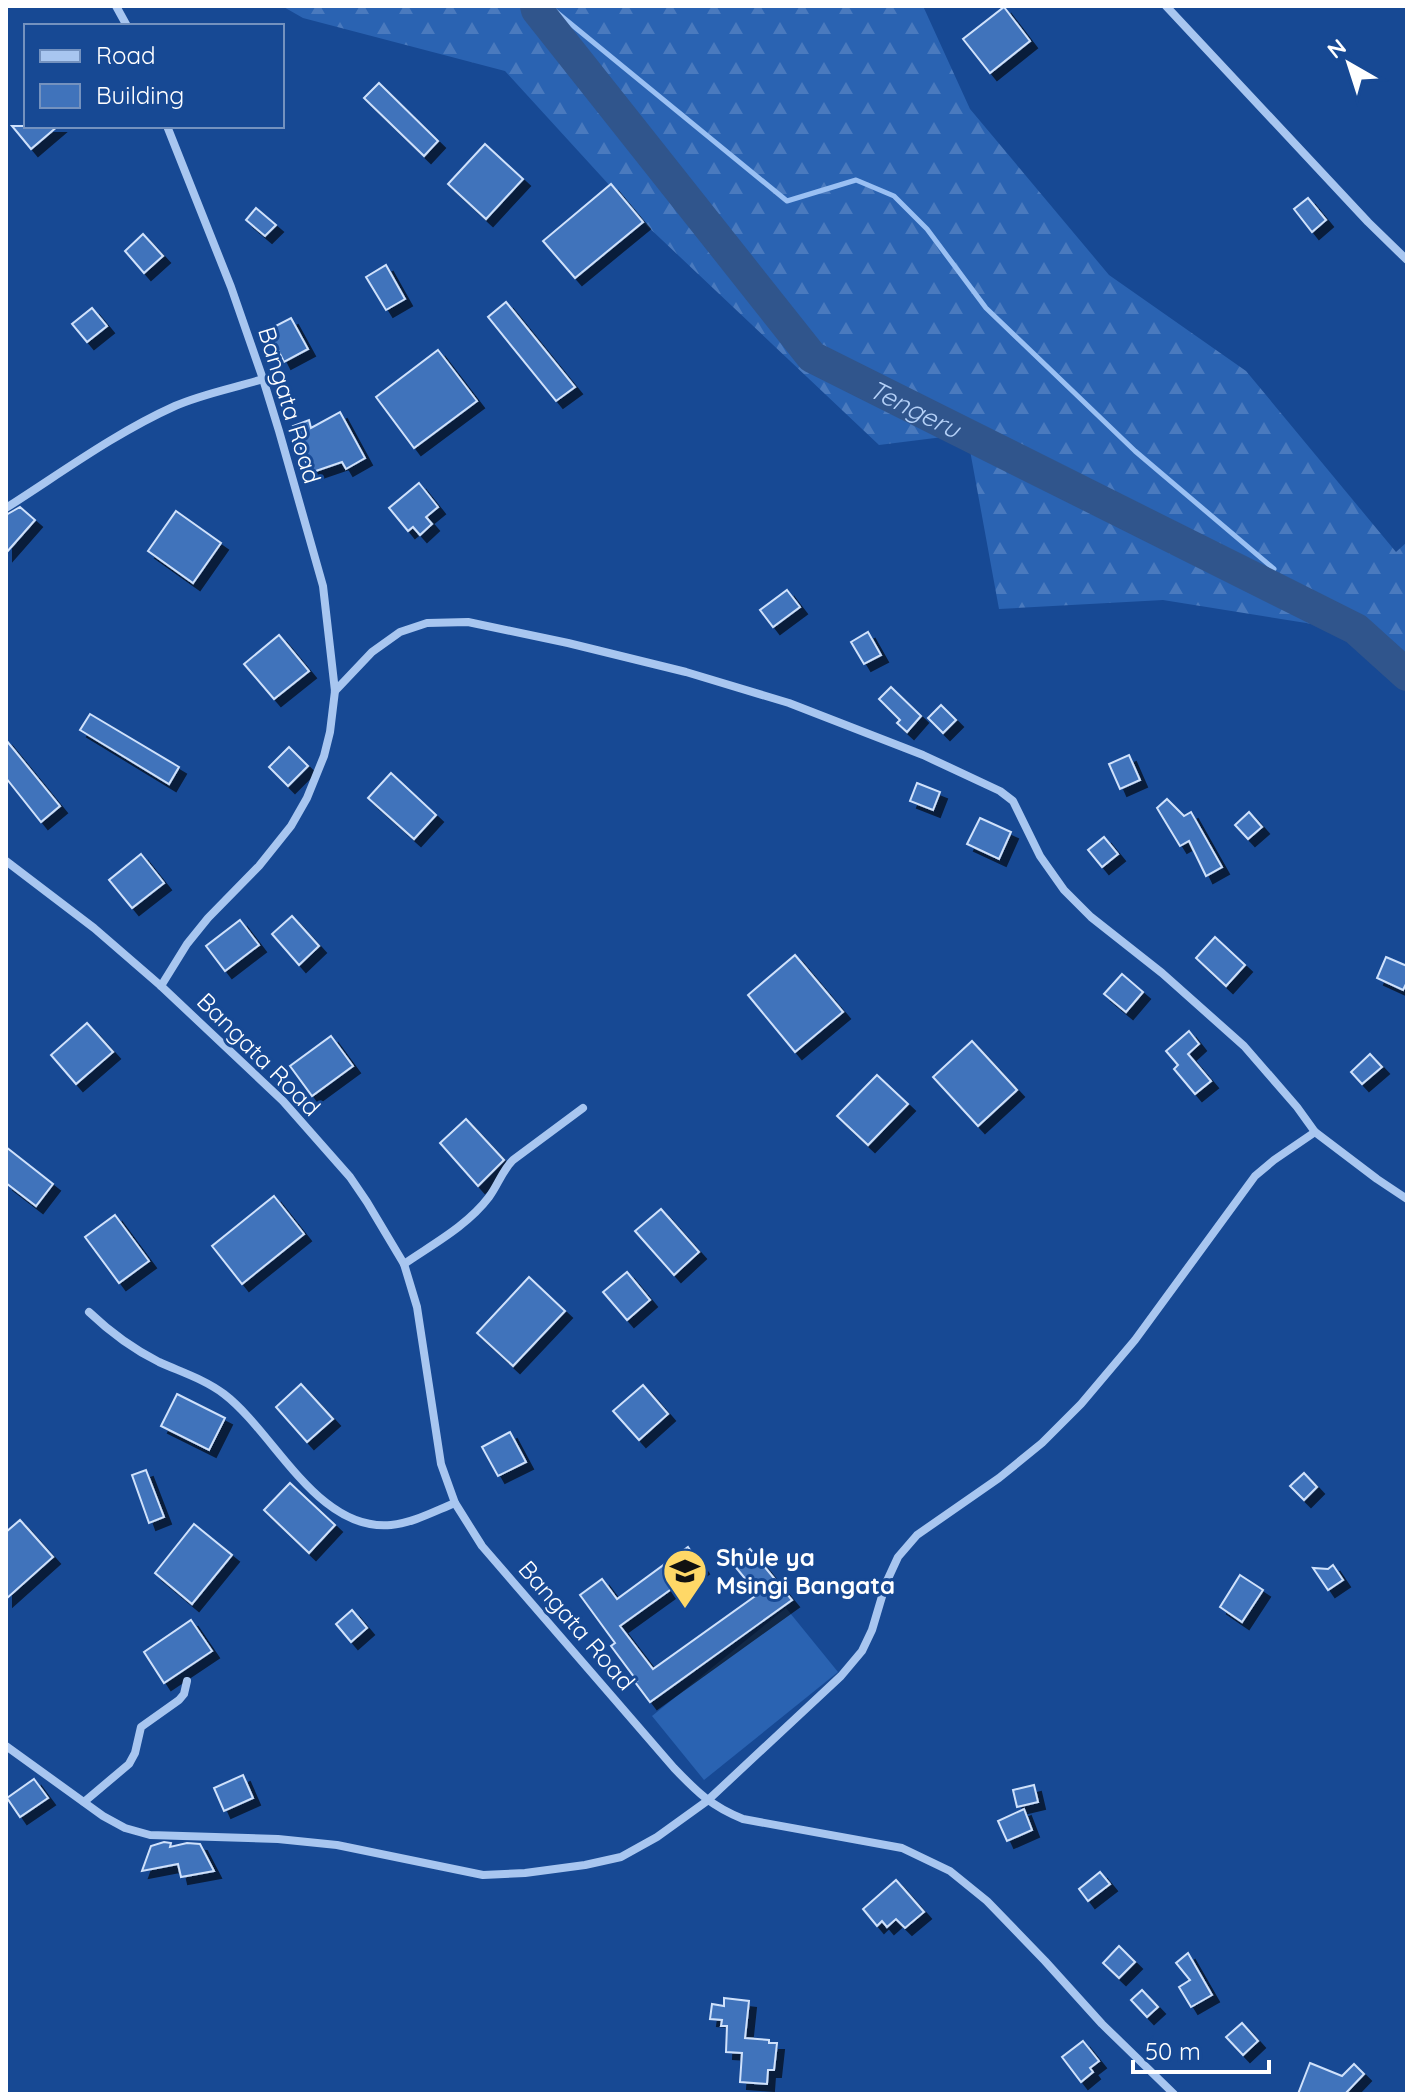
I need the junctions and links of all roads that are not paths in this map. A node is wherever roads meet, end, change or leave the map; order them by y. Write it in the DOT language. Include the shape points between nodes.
graph roads {
  1 [pos="116,6"];
  2 [pos="1166,6"];
  3 [pos="126,24"];
  4 [pos="168,128"];
  5 [pos="1407,260"];
  6 [pos="263,379"];
  7 [pos="6,508"];
  8 [pos="335,691"];
  9 [pos="6,861"];
  10 [pos="161,986"];
  11 [pos="583,1108"];
  12 [pos="1315,1132"];
  13 [pos="1407,1199"];
  14 [pos="404,1264"];
  15 [pos="89,1312"];
  16 [pos="455,1503"];
  17 [pos="187,1681"];
  18 [pos="6,1746"];
  19 [pos="707,1801"];
  20 [pos="84,1802"];
  21 [pos="1174,2094"];
  1 -- 3 [label="street"];
  2 -- 5 [label="street"];
  4 -- 6 [label="street, Bangata Road"];
  6 -- 7 [label="street" via="153,417"];
  6 -- 8 [label="street, Bangata Road" via="323,586"];
  8 -- 10 [label="street, Bangata Road" via="324,756 291,826 208,918"];
  8 -- 12 [label="street" via="372,652 400,632 427,623 468,622 739,687 923,755 1007,795 1064,890 1244,1046"];
  9 -- 10 [label="street, Bangata Road"];
  10 -- 14 [label="street, Bangata Road" via="283,1101 350,1177"];
  11 -- 14 [label="street" via="513,1160 469,1219"];
  12 -- 13 [label="street"];
  12 -- 19 [label="street" via="1255,1176 1135,1340 1081,1404 999,1478 917,1535 898,1557 862,1651"];
  14 -- 16 [label="street, Bangata Road" via="417,1307 441,1464"];
  15 -- 16 [label="street" via="156,1361 204,1381 243,1409 318,1497 348,1517 389,1526"];
  16 -- 19 [label="street, Bangata Road" via="502,1569"];
  17 -- 20 [label="street" via="179,1700 141,1727 129,1764"];
  18 -- 20 [label="street"];
  19 -- 20 [label="street" via="621,1857 483,1875 337,1845 150,1835 125,1828"];
  19 -- 21 [label="street, Bangata Road" via="760,1824 902,1848 950,1871 987,1901"];
}
